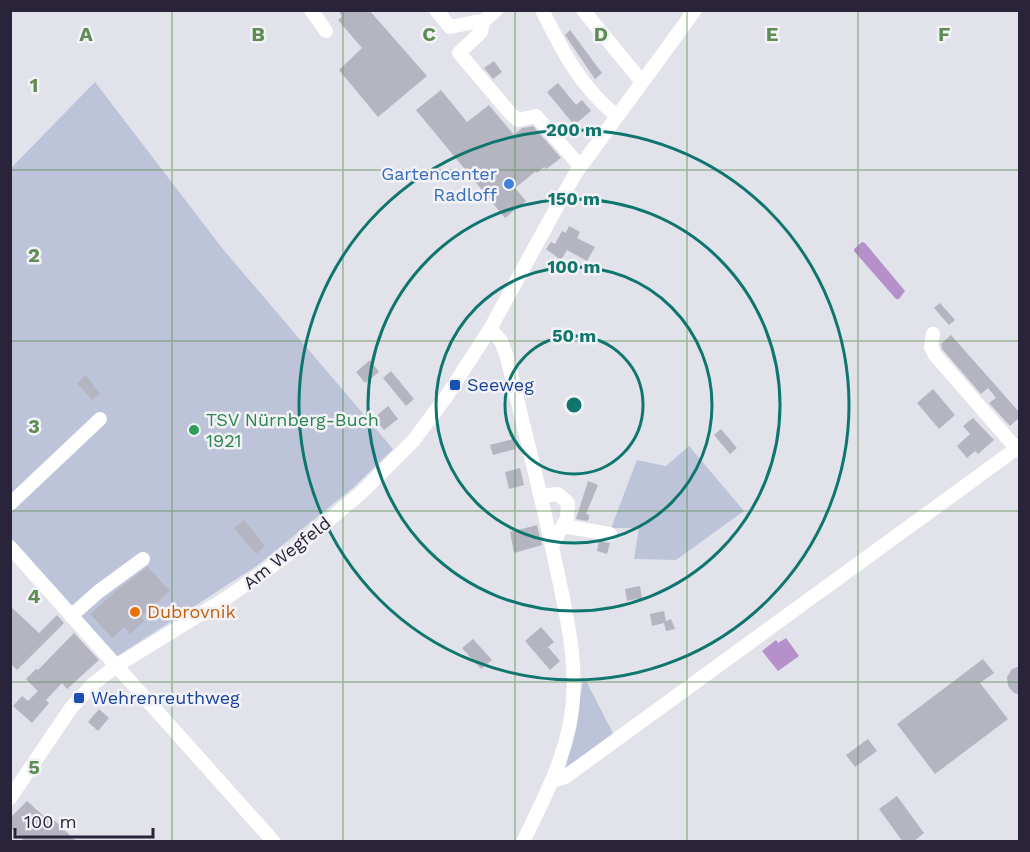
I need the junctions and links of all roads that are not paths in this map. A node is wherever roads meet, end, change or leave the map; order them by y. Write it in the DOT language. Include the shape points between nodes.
graph roads {
  1 [pos="311,10"];
  2 [pos="436,10"];
  3 [pos="496,10"];
  4 [pos="542,10"];
  5 [pos="584,10"];
  6 [pos="695,10"];
  7 [pos="483,21"];
  8 [pos="326,30"];
  9 [pos="642,82"];
  10 [pos="616,116"];
  11 [pos="580,166"];
  12 [pos="490,329"];
  13 [pos="933,334"];
  14 [pos="100,419"];
  15 [pos="1018,447"];
  16 [pos="541,496"];
  17 [pos="10,504"];
  18 [pos="563,525"];
  19 [pos="610,534"];
  20 [pos="552,545"];
  21 [pos="10,547"];
  22 [pos="143,559"];
  23 [pos="71,616"];
  24 [pos="116,666"];
  25 [pos="552,781"];
  26 [pos="10,798"];
  27 [pos="274,842"];
  28 [pos="523,842"];
  1 -- 8 [label="street"];
  2 -- 7 [label="street" via="450,27"];
  3 -- 7 [label="street"];
  4 -- 10 [label="street" via="571,65"];
  5 -- 9 [label="street"];
  6 -- 9 [label="street, Am Wegfeld"];
  7 -- 11 [label="street" via="481,32 459,53 511,114 518,120 536,116"];
  9 -- 10 [label="street, Am Wegfeld"];
  10 -- 11 [label="street, Am Wegfeld"];
  11 -- 12 [label="street, Am Wegfeld"];
  12 -- 16 [label="street" via="501,341 507,357"];
  12 -- 24 [label="street, Am Wegfeld" via="429,422 348,505 242,588"];
  13 -- 15 [label="street" via="934,355"];
  14 -- 17 [label="street"];
  15 -- 25 [label="street" via="565,777"];
  16 -- 18 [label="street" via="558,494 568,503"];
  16 -- 20 [label="street"];
  18 -- 19 [label="street"];
  18 -- 20 [label="street"];
  20 -- 25 [label="street" via="570,627 574,680 568,732"];
  21 -- 23 [label="street"];
  22 -- 23 [label="street"];
  23 -- 24 [label="street"];
  24 -- 26 [label="street, Am Wegfeld" via="79,698"];
  24 -- 27 [label="street"];
  25 -- 28 [label="street"];
}
